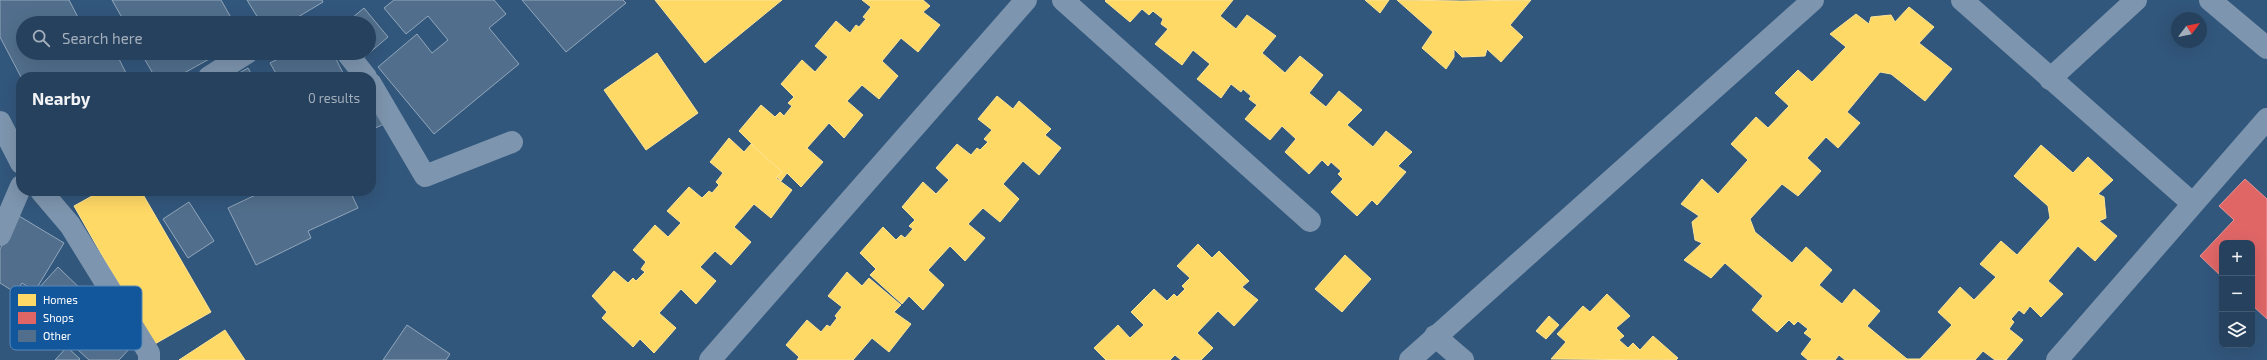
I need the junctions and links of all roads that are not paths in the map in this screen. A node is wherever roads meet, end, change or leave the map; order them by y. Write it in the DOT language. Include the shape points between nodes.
graph roads {
  1 [pos="1026,0"];
  2 [pos="1063,0"];
  3 [pos="1813,0"];
  4 [pos="1962,0"];
  5 [pos="2136,0"];
  6 [pos="2210,0"];
  7 [pos="2267,48"];
  8 [pos="236,60"];
  9 [pos="353,60"];
  10 [pos="217,72"];
  11 [pos="362,72"];
  12 [pos="2050,79"];
  13 [pos="376,93"];
  14 [pos="2267,119"];
  15 [pos="0,122"];
  16 [pos="512,142"];
  17 [pos="16,153"];
  18 [pos="17,196"];
  19 [pos="45,196"];
  20 [pos="2192,203"];
  21 [pos="1310,221"];
  22 [pos="0,235"];
  23 [pos="106,286"];
  24 [pos="1435,336"];
  25 [pos="142,348"];
  26 [pos="148,358"];
  27 [pos="710,360"];
  28 [pos="1410,360"];
  29 [pos="1463,360"];
  30 [pos="2057,360"];
  1 -- 27 [label="street"];
  2 -- 21 [label="street"];
  3 -- 24 [label="street"];
  4 -- 12 [label="street"];
  5 -- 12 [label="street"];
  6 -- 7 [label="street"];
  8 -- 10 [label="street"];
  9 -- 11 [label="street"];
  12 -- 20 [label="street"];
  13 -- 16 [label="street" via="425,176"];
  14 -- 20 [label="street"];
  15 -- 17 [label="street"];
  18 -- 22 [label="street"];
  19 -- 23 [label="street" via="70,225"];
  20 -- 30 [label="street"];
  24 -- 28 [label="street"];
  24 -- 29 [label="street"];
  25 -- 26 [label="street"];
}
